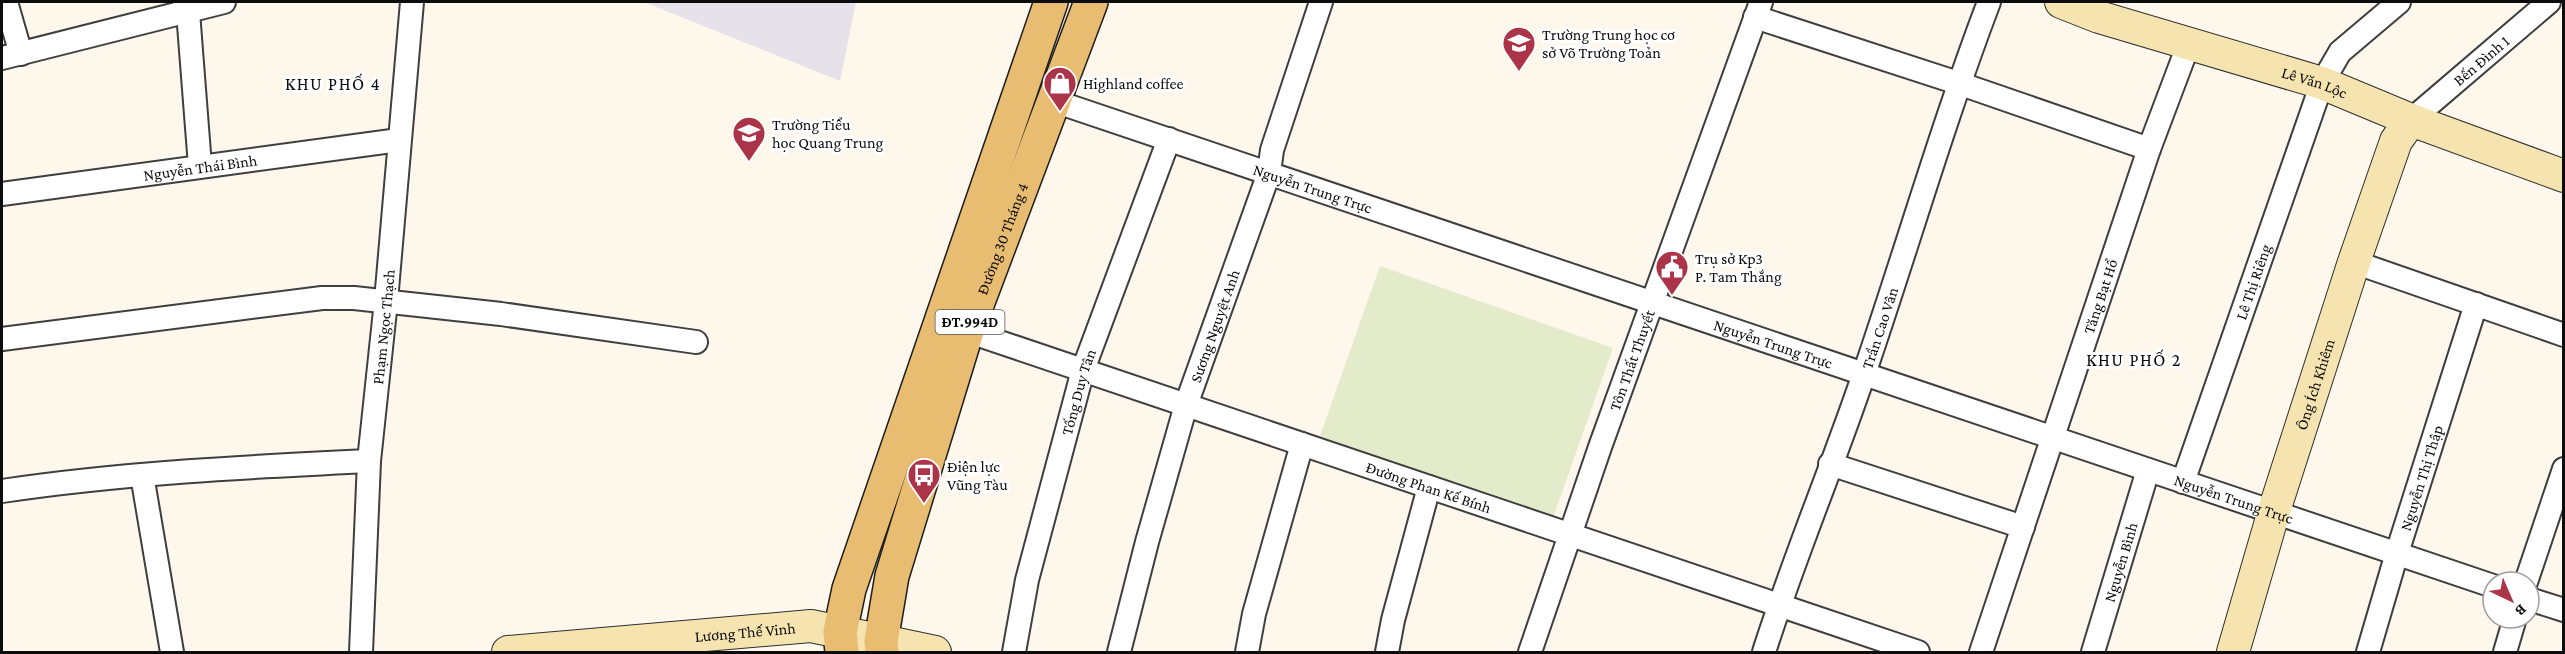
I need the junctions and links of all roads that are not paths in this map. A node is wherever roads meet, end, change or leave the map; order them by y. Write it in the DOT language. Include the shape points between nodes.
graph roads {
  1 [pos="6,2"];
  2 [pos="224,2"];
  3 [pos="412,2"];
  4 [pos="1051,2"];
  5 [pos="1091,2"];
  6 [pos="1321,2"];
  7 [pos="1989,2"];
  8 [pos="2061,2"];
  9 [pos="2399,2"];
  10 [pos="2549,2"];
  11 [pos="186,7"];
  12 [pos="1758,9"];
  13 [pos="2103,9"];
  14 [pos="2189,43"];
  15 [pos="11,56"];
  16 [pos="1958,83"];
  17 [pos="2322,83"];
  18 [pos="1054,101"];
  19 [pos="2411,120"];
  20 [pos="1169,139"];
  21 [pos="399,140"];
  22 [pos="2149,149"];
  23 [pos="200,166"];
  24 [pos="1269,173"];
  25 [pos="2564,176"];
  26 [pos="2,194"];
  27 [pos="2354,262"];
  28 [pos="386,301"];
  29 [pos="1653,303"];
  30 [pos="2476,304"];
  31 [pos="953,326"];
  32 [pos="2564,335"];
  33 [pos="2,339"];
  34 [pos="696,342"];
  35 [pos="1083,370"];
  36 [pos="1864,374"];
  37 [pos="1186,405"];
  38 [pos="2054,438"];
  39 [pos="1302,444"];
  40 [pos="369,461"];
  41 [pos="1830,464"];
  42 [pos="2564,469"];
  43 [pos="2148,470"];
  44 [pos="142,475"];
  45 [pos="2183,482"];
  46 [pos="1429,487"];
  47 [pos="2,491"];
  48 [pos="2274,511"];
  49 [pos="2024,527"];
  50 [pos="1569,535"];
  51 [pos="2397,553"];
  52 [pos="2530,570"];
  53 [pos="2481,582"];
  54 [pos="2541,603"];
  55 [pos="1779,606"];
  56 [pos="2564,610"];
  57 [pos="2511,630"];
  58 [pos="841,642"];
  59 [pos="881,647"];
  60 [pos="172,652"];
  61 [pos="361,652"];
  62 [pos="508,652"];
  63 [pos="935,652"];
  64 [pos="1014,652"];
  65 [pos="1119,652"];
  66 [pos="1246,652"];
  67 [pos="1387,652"];
  68 [pos="1530,652"];
  69 [pos="1764,652"];
  70 [pos="1918,652"];
  71 [pos="1981,652"];
  72 [pos="2093,652"];
  73 [pos="2233,652"];
  74 [pos="2368,652"];
  75 [pos="2505,652"];
  1 -- 15 [label="street"];
  2 -- 11 [label="street"];
  3 -- 21 [label="street, Phạm Ngọc Thạch"];
  4 -- 31 [label="main road, Đường 30 Tháng 4 / ĐT.994D" via="979,215"];
  5 -- 18 [label="main road, Đường 30 Tháng 4 / ĐT.994D"];
  6 -- 24 [label="street, Sương Nguyệt Anh" via="1272,150"];
  7 -- 16 [label="street, Trần Cao Vân"];
  8 -- 13 [label="street, Lê Văn Lộc"];
  9 -- 17 [label="street, Lê Thị Riêng" via="2340,52"];
  10 -- 19 [label="street, Bến Đình 1"];
  11 -- 15 [label="street"];
  11 -- 23 [label="street"];
  12 -- 16 [label="street"];
  12 -- 29 [label="street, Tôn Thất Thuyết"];
  13 -- 14 [label="street, Lê Văn Lộc"];
  14 -- 17 [label="street, Lê Văn Lộc"];
  14 -- 22 [label="street, Tăng Bạt Hổ"];
  16 -- 22 [label="street"];
  16 -- 36 [label="street, Trần Cao Vân"];
  17 -- 19 [label="street, Lê Văn Lộc"];
  17 -- 45 [label="street, Lê Thị Riêng"];
  18 -- 20 [label="street, Nguyễn Trung Trực"];
  18 -- 31 [label="main road, Đường 30 Tháng 4 / ĐT.994D"];
  19 -- 25 [label="street, Lê Văn Lộc"];
  19 -- 27 [label="street, Ông Ích Khiêm" via="2396,141"];
  20 -- 24 [label="street, Nguyễn Trung Trực"];
  20 -- 35 [label="street, Tống Duy Tân"];
  21 -- 23 [label="street, Nguyễn Thái Bình"];
  21 -- 28 [label="street, Phạm Ngọc Thạch"];
  22 -- 38 [label="street, Tăng Bạt Hổ"];
  23 -- 26 [label="street, Nguyễn Thái Bình"];
  24 -- 29 [label="street, Nguyễn Trung Trực"];
  24 -- 37 [label="street, Sương Nguyệt Anh"];
  27 -- 30 [label="street"];
  27 -- 48 [label="street, Ông Ích Khiêm"];
  28 -- 33 [label="street" via="322,298"];
  28 -- 34 [label="street"];
  28 -- 40 [label="street, Phạm Ngọc Thạch"];
  29 -- 36 [label="street, Nguyễn Trung Trực"];
  29 -- 50 [label="street, Tôn Thất Thuyết"];
  30 -- 32 [label="street"];
  30 -- 51 [label="street, Nguyễn Thị Thập"];
  31 -- 35 [label="street, Đường Phan Kế Bính"];
  31 -- 58 [label="main road, Đường 30 Tháng 4 / ĐT.994D" via="849,589"];
  31 -- 59 [label="main road, Đường 30 Tháng 4 / ĐT.994D" via="892,576"];
  35 -- 37 [label="street, Đường Phan Kế Bính"];
  35 -- 64 [label="street, Tống Duy Tân" via="1027,580"];
  36 -- 38 [label="street, Nguyễn Trung Trực"];
  36 -- 41 [label="street, Trần Cao Vân"];
  37 -- 39 [label="street, Đường Phan Kế Bính"];
  37 -- 65 [label="street, Sương Nguyệt Anh"];
  38 -- 43 [label="street, Nguyễn Trung Trực"];
  38 -- 49 [label="street, Tăng Bạt Hổ"];
  39 -- 46 [label="street, Đường Phan Kế Bính"];
  39 -- 66 [label="street"];
  40 -- 44 [label="street"];
  40 -- 61 [label="street, Phạm Ngọc Thạch"];
  41 -- 49 [label="street"];
  41 -- 55 [label="street, Trần Cao Vân"];
  42 -- 52 [label="street"];
  43 -- 45 [label="street, Nguyễn Trung Trực"];
  43 -- 72 [label="street, Nguyễn Bình"];
  44 -- 47 [label="street"];
  44 -- 60 [label="street"];
  45 -- 48 [label="street, Nguyễn Trung Trực"];
  46 -- 50 [label="street, Đường Phan Kế Bính"];
  46 -- 67 [label="street"];
  48 -- 51 [label="street, Nguyễn Trung Trực"];
  48 -- 73 [label="street, Ông Ích Khiêm"];
  49 -- 71 [label="street, Tăng Bạt Hổ"];
  50 -- 55 [label="street, Đường Phan Kế Bính"];
  50 -- 68 [label="street, Tôn Thất Thuyết"];
  51 -- 53 [label="street, Nguyễn Trung Trực"];
  51 -- 74 [label="street, Nguyễn Thị Thập"];
  54 -- 56 [label="street"];
  55 -- 69 [label="street, Trần Cao Vân"];
  55 -- 70 [label="street, Đường Phan Kế Bính"];
  57 -- 75 [label="street"];
  58 -- 59 [label="street, Lương Thế Vinh"];
  58 -- 62 [label="street, Lương Thế Vinh" via="811,626"];
  59 -- 63 [label="street, Lương Thế Vinh"];
}
